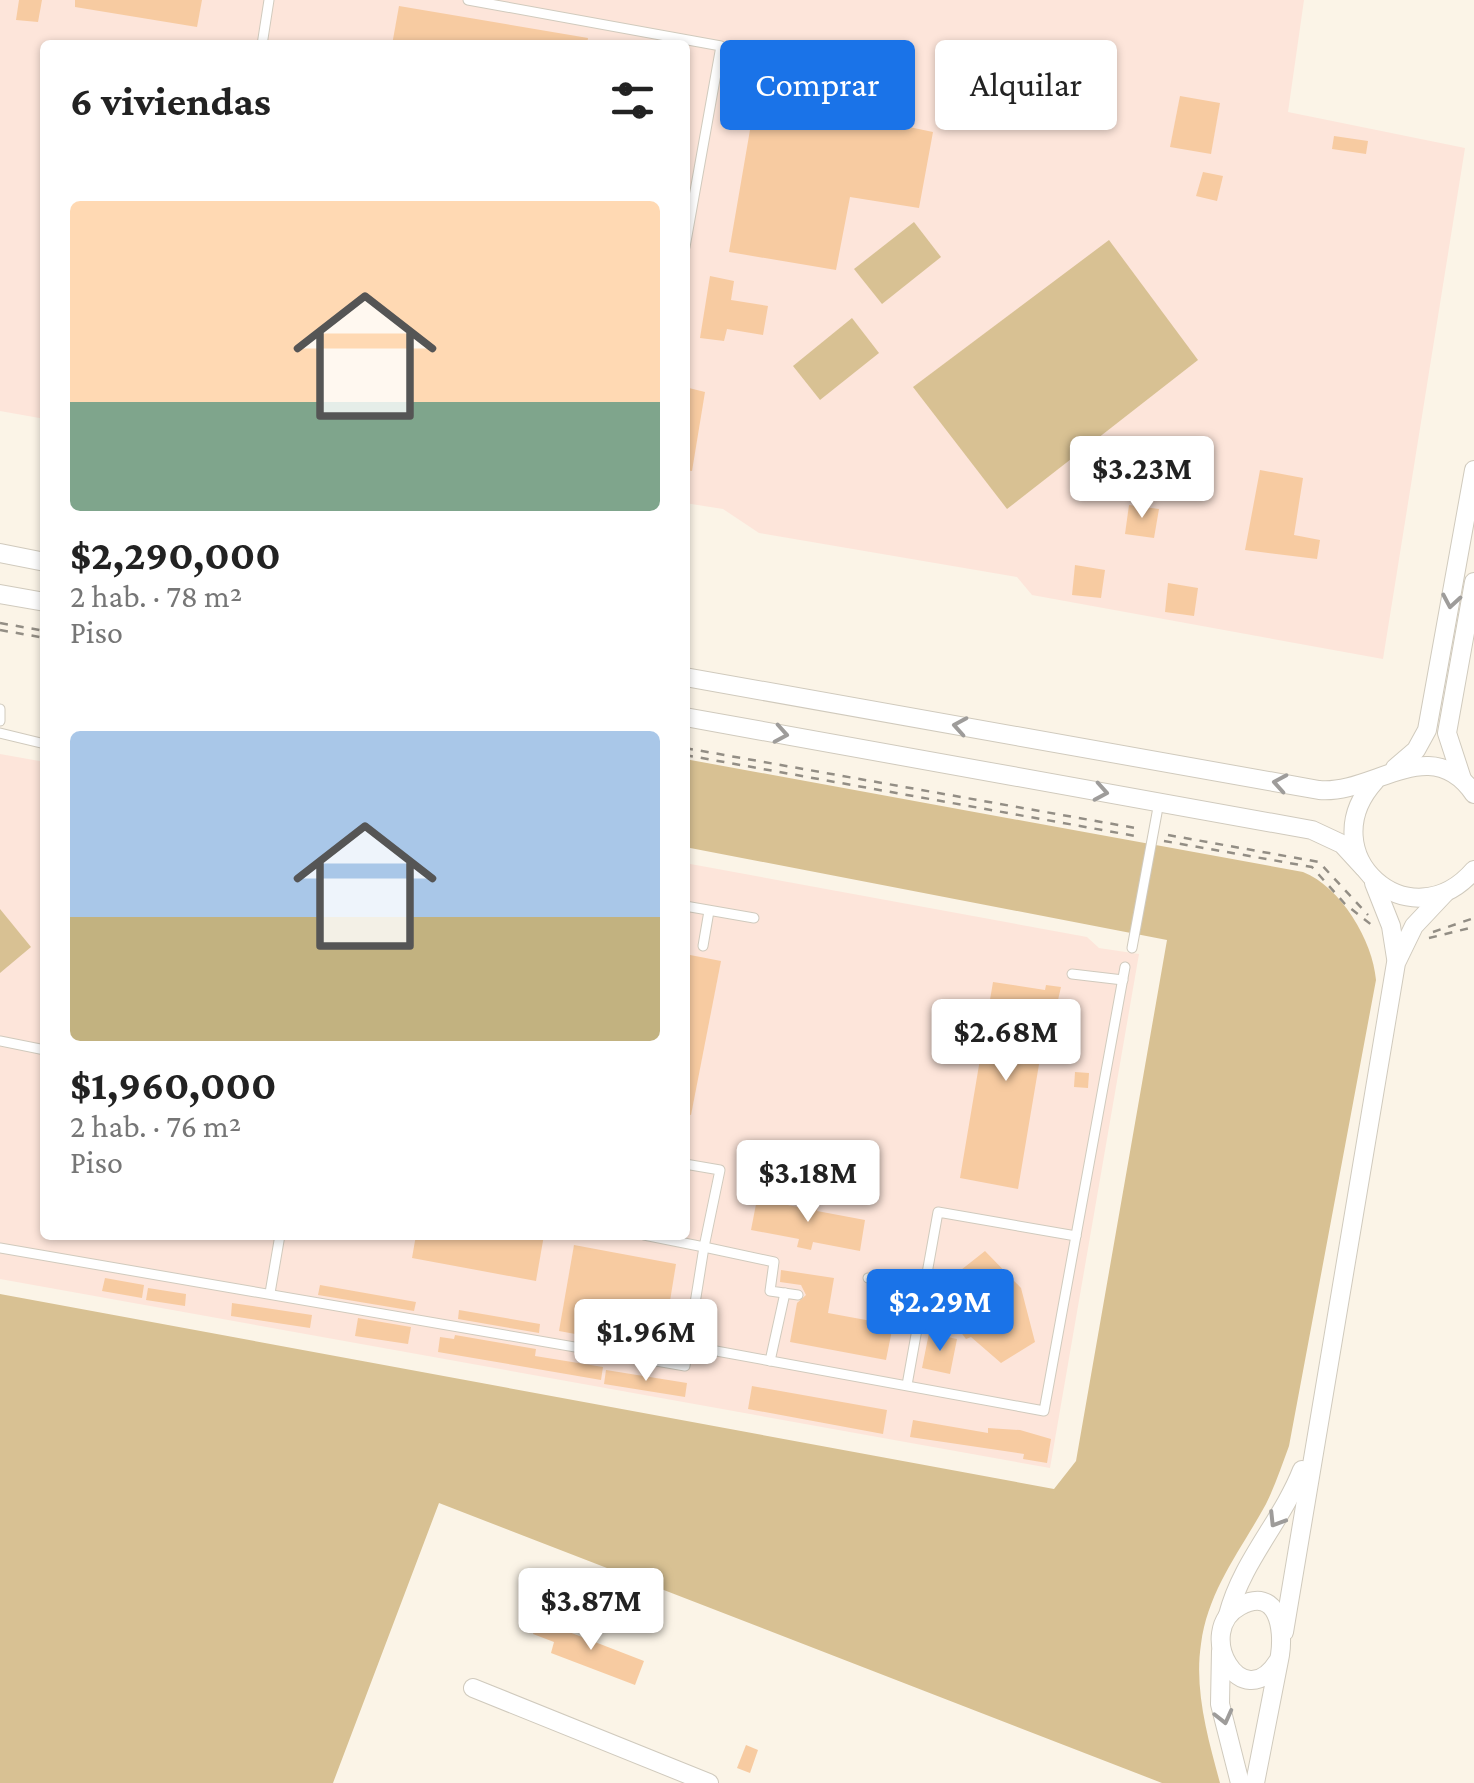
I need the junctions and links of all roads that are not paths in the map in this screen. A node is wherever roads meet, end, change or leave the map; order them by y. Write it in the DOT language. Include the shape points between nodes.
graph roads {
  1 [pos="269,0"];
  2 [pos="468,0"];
  3 [pos="263,40"];
  4 [pos="688,40"];
  5 [pos="690,40"];
  6 [pos="690,219"];
  7 [pos="1474,470"];
  8 [pos="0,554"];
  9 [pos="40,561"];
  10 [pos="1474,582"];
  11 [pos="0,594"];
  12 [pos="40,601"];
  13 [pos="690,677"];
  14 [pos="0,709"];
  15 [pos="690,718"];
  16 [pos="0,720"];
  17 [pos="0,733"];
  18 [pos="40,743"];
  19 [pos="1382,776"];
  20 [pos="1472,790"];
  21 [pos="1158,802"];
  22 [pos="1367,872"];
  23 [pos="1463,880"];
  24 [pos="690,907"];
  25 [pos="708,911"];
  26 [pos="754,918"];
  27 [pos="1401,932"];
  28 [pos="703,946"];
  29 [pos="1132,948"];
  30 [pos="1125,966"];
  31 [pos="1072,974"];
  32 [pos="1123,980"];
  33 [pos="0,1041"];
  34 [pos="40,1049"];
  35 [pos="690,1165"];
  36 [pos="1076,1236"];
  37 [pos="279,1240"];
  38 [pos="669,1240"];
  39 [pos="704,1247"];
  40 [pos="0,1248"];
  41 [pos="868,1278"];
  42 [pos="888,1280"];
  43 [pos="922,1286"];
  44 [pos="270,1293"];
  45 [pos="785,1293"];
  46 [pos="798,1295"];
  47 [pos="883,1299"];
  48 [pos="904,1320"];
  49 [pos="916,1321"];
  50 [pos="689,1346"];
  51 [pos="770,1362"];
  52 [pos="907,1385"];
  53 [pos="1315,1431"];
  54 [pos="1226,1622"];
  55 [pos="1284,1632"];
  56 [pos="1220,1650"];
  57 [pos="1278,1661"];
  58 [pos="473,1688"];
  59 [pos="710,1783"];
  60 [pos="1240,1783"];
  61 [pos="1255,1783"];
  1 -- 3 [label="lane"];
  2 -- 4 [label="lane"];
  5 -- 6 [label="lane" via="721,46"];
  7 -- 19 [label="street, one-way" via="1428,730 1416,750"];
  8 -- 9 [label="street"];
  10 -- 20 [label="street" via="1447,733 1453,762"];
  11 -- 12 [label="street"];
  19 -- 13 [label="street, one-way" via="1352,789 1319,790"];
  14 -- 16 [label="lane"];
  15 -- 21 [label="street, one-way"];
  17 -- 18 [label="lane"];
  19 -- 20 [label="street" via="1423,764"];
  19 -- 22 [label="street" via="1364,792 1353,822"];
  21 -- 22 [label="street" via="1312,830 1342,844"];
  21 -- 29 [label="lane"];
  22 -- 23 [label="street" via="1413,898"];
  22 -- 27 [label="street"];
  23 -- 27 [label="street"];
  24 -- 25 [label="lane"];
  25 -- 26 [label="lane"];
  25 -- 28 [label="lane"];
  27 -- 53 [label="street"];
  30 -- 32 [label="lane"];
  31 -- 32 [label="lane"];
  32 -- 36 [label="lane"];
  33 -- 34 [label="lane"];
  35 -- 39 [label="lane" via="720,1170"];
  36 -- 43 [label="lane" via="938,1212"];
  36 -- 52 [label="lane" via="1044,1411"];
  37 -- 44 [label="lane"];
  38 -- 39 [label="lane"];
  39 -- 45 [label="lane" via="774,1262 770,1292"];
  39 -- 50 [label="lane"];
  40 -- 44 [label="lane"];
  41 -- 42 [label="lane"];
  42 -- 43 [label="lane"];
  42 -- 47 [label="lane"];
  43 -- 49 [label="lane"];
  44 -- 50 [label="lane" via="686,1366"];
  45 -- 46 [label="lane"];
  45 -- 51 [label="lane"];
  48 -- 49 [label="lane"];
  49 -- 52 [label="lane"];
  50 -- 51 [label="lane"];
  51 -- 52 [label="lane"];
  53 -- 54 [label="street, one-way" via="1289,1499 1242,1574"];
  53 -- 55 [label="street"];
  54 -- 55 [label="street" via="1236,1608 1260,1602 1274,1610"];
  54 -- 56 [label="street"];
  55 -- 57 [label="street"];
  56 -- 57 [label="street" via="1232,1672 1246,1678 1269,1673"];
  56 -- 60 [label="street, one-way" via="1220,1704"];
  57 -- 61 [label="street"];
  58 -- 59 [label="street"];
}
